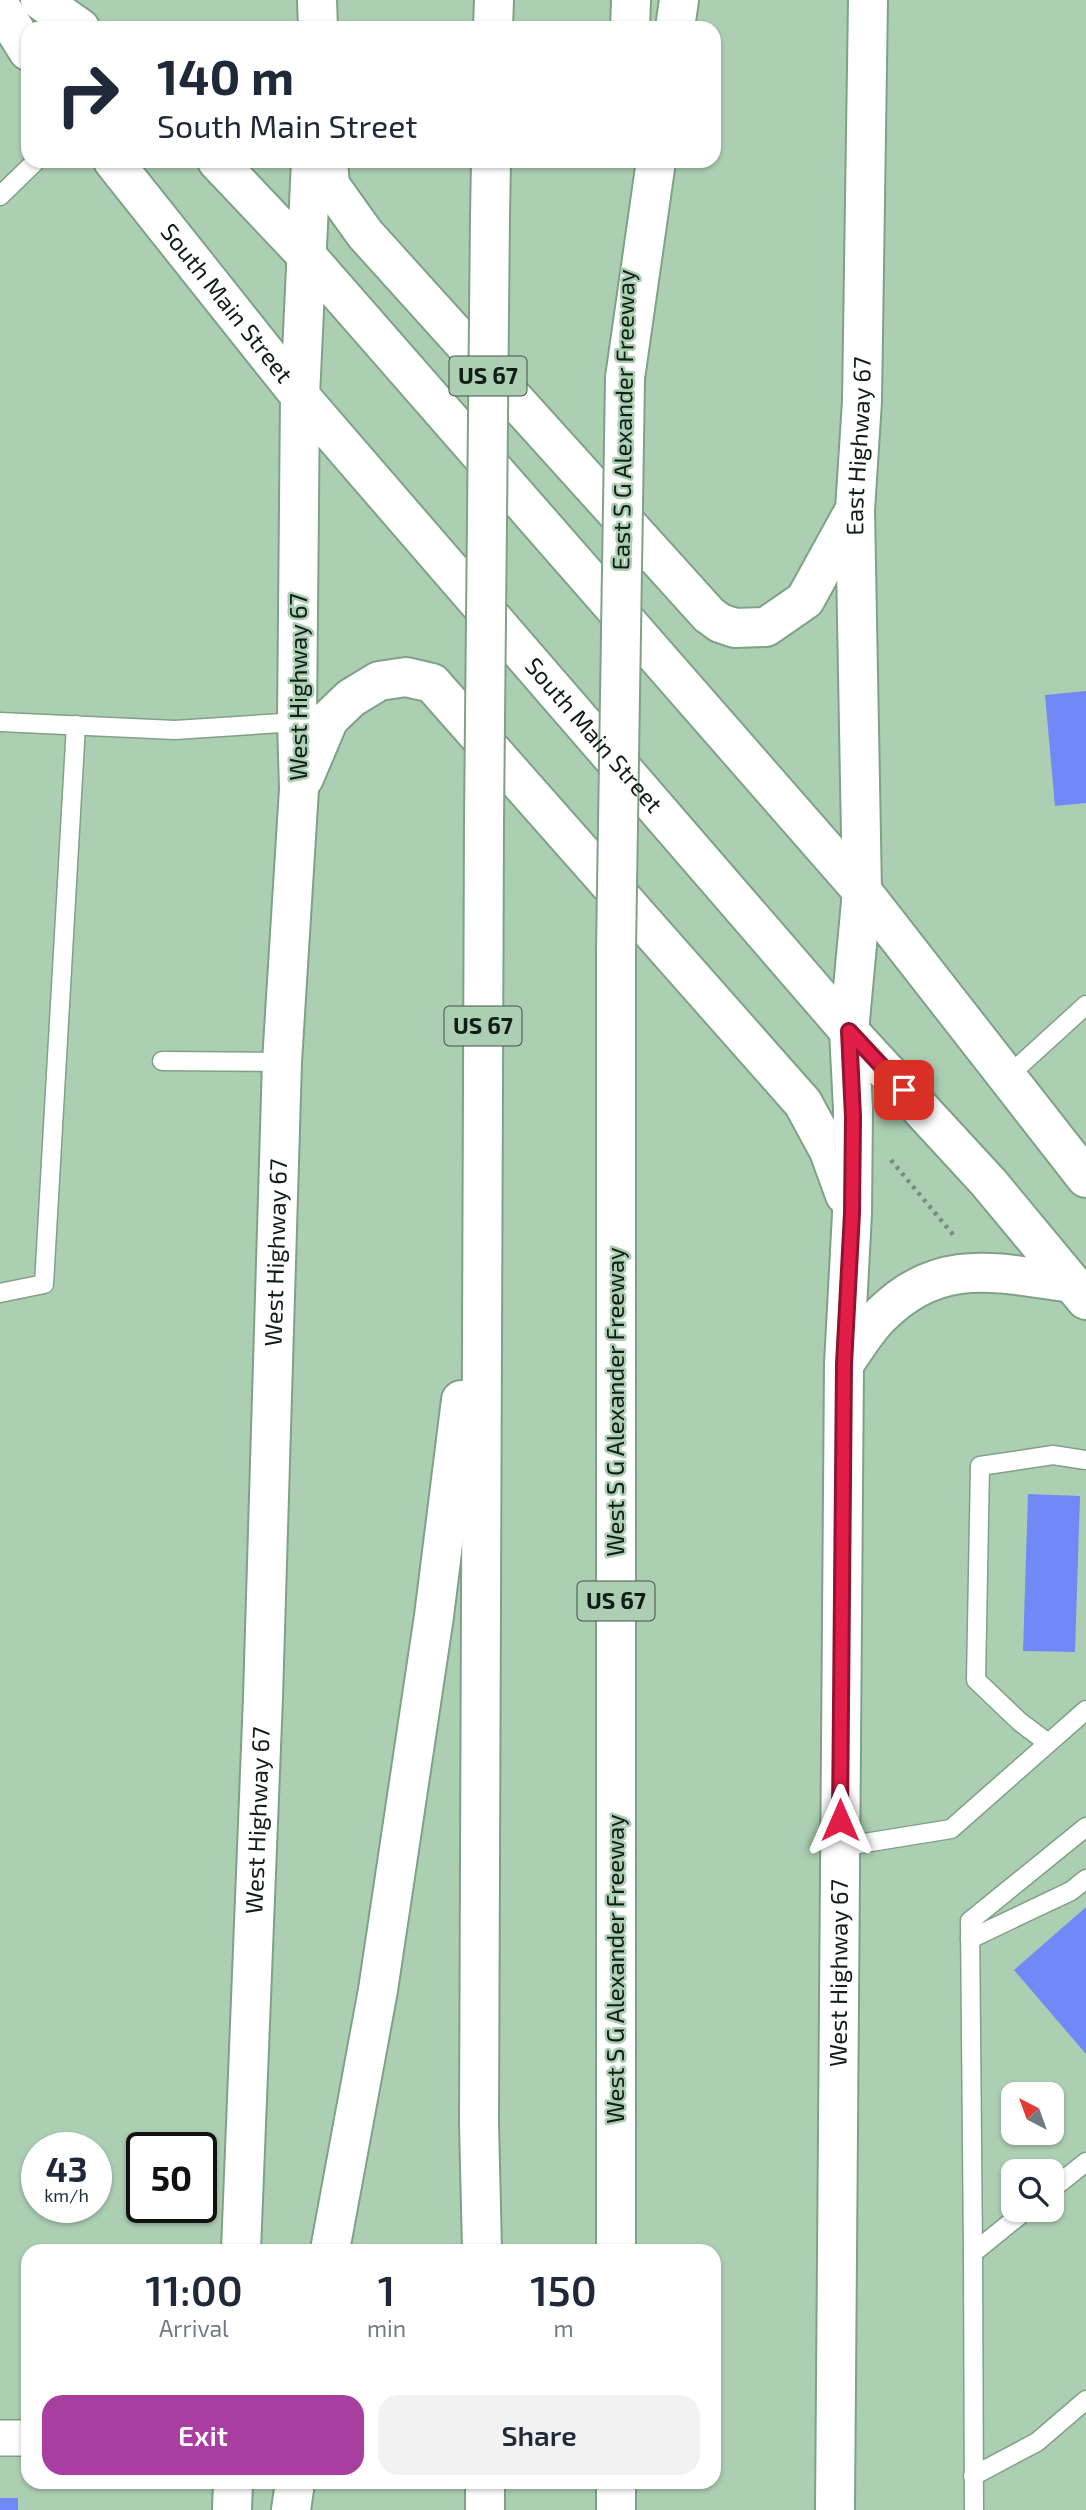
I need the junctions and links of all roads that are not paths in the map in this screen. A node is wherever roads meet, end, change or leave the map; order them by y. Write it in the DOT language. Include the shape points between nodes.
graph roads {
  1 [pos="40,0"];
  2 [pos="317,0"];
  3 [pos="631,0"];
  4 [pos="679,0"];
  5 [pos="868,0"];
  6 [pos="0,6"];
  7 [pos="70,21"];
  8 [pos="318,21"];
  9 [pos="630,21"];
  10 [pos="676,21"];
  11 [pos="21,40"];
  12 [pos="29,168"];
  13 [pos="119,168"];
  14 [pos="224,168"];
  15 [pos="311,168"];
  16 [pos="329,168"];
  17 [pos="491,168"];
  18 [pos="628,168"];
  19 [pos="655,168"];
  20 [pos="0,195"];
  21 [pos="306,256"];
  22 [pos="625,378"];
  23 [pos="300,396"];
  24 [pos="855,510"];
  25 [pos="620,679"];
  26 [pos="0,722"];
  27 [pos="297,722"];
  28 [pos="76,725"];
  29 [pos="299,789"];
  30 [pos="862,891"];
  31 [pos="1086,1005"];
  32 [pos="849,1031"];
  33 [pos="162,1061"];
  34 [pos="282,1062"];
  35 [pos="1007,1077"];
  36 [pos="1086,1178"];
  37 [pos="852,1213"];
  38 [pos="482,1231"];
  39 [pos="1079,1292"];
  40 [pos="0,1293"];
  41 [pos="844,1364"];
  42 [pos="1086,1460"];
  43 [pos="1086,1710"];
  44 [pos="1048,1743"];
  45 [pos="1086,1827"];
  46 [pos="840,1847"];
  47 [pos="1086,1879"];
  48 [pos="970,1939"];
  49 [pos="1086,2162"];
  50 [pos="1064,2179"];
  51 [pos="1011,2222"];
  52 [pos="241,2244"];
  53 [pos="331,2244"];
  54 [pos="482,2244"];
  55 [pos="616,2244"];
  56 [pos="973,2253"];
  57 [pos="1086,2400"];
  58 [pos="0,2438"];
  59 [pos="21,2438"];
  60 [pos="973,2476"];
  61 [pos="233,2489"];
  62 [pos="294,2489"];
  63 [pos="485,2489"];
  64 [pos="616,2489"];
  65 [pos="232,2510"];
  66 [pos="291,2510"];
  67 [pos="485,2510"];
  68 [pos="616,2510"];
  69 [pos="835,2510"];
  70 [pos="974,2510"];
  1 -- 7 [label="main road"];
  2 -- 8 [label="main road"];
  3 -- 9 [label="main road"];
  4 -- 10 [label="main road"];
  5 -- 24 [label="main road, East Highway 67" via="862,401"];
  6 -- 11 [label="main road"];
  12 -- 20 [label="lane"];
  13 -- 23 [label="main road, South Main Street"];
  14 -- 21 [label="main road"];
  15 -- 21 [label="main road"];
  16 -- 24 [label="main road" via="330,185 365,234 720,623 735,628 766,627 805,600"];
  17 -- 38 [label="main road, US 67, bridge"];
  18 -- 22 [label="main road, East S G Alexander Freeway / US 67"];
  19 -- 22 [label="main road"];
  21 -- 23 [label="main road, West Highway 67"];
  21 -- 30 [label="main road"];
  22 -- 25 [label="main road, East S G Alexander Freeway / US 67, bridge"];
  23 -- 27 [label="main road, West Highway 67"];
  23 -- 32 [label="main road, South Main Street"];
  24 -- 30 [label="main road, East Highway 67"];
  25 -- 55 [label="main road, West S G Alexander Freeway / US 67, bridge"];
  26 -- 28 [label="lane"];
  27 -- 28 [label="lane" via="175,730"];
  27 -- 29 [label="main road, West Highway 67"];
  28 -- 40 [label="lane" via="44,1284"];
  29 -- 34 [label="main road, West Highway 67"];
  29 -- 37 [label="main road" via="329,719 351,698 379,681 406,677 432,683 803,1103"];
  30 -- 32 [label="main road, West Highway 67"];
  30 -- 35 [label="main road"];
  31 -- 35 [label="lane"];
  32 -- 37 [label="main road, West Highway 67"];
  32 -- 39 [label="main road, South Main Street" via="989,1183"];
  33 -- 34 [label="lane"];
  34 -- 52 [label="main road, West Highway 67" via="264,1697"];
  35 -- 36 [label="main road"];
  37 -- 41 [label="main road, West Highway 67"];
  38 -- 53 [label="main road" via="434,1616 378,1990"];
  38 -- 54 [label="main road, US 67"];
  39 -- 41 [label="main road" via="983,1270 944,1276 918,1286 878,1318"];
  41 -- 46 [label="main road, West Highway 67"];
  42 -- 44 [label="lane" via="1053,1455 980,1466 976,1680"];
  43 -- 44 [label="lane"];
  44 -- 46 [label="lane" via="951,1829"];
  45 -- 48 [label="lane" via="970,1921"];
  46 -- 69 [label="main road, West Highway 67"];
  47 -- 48 [label="lane" via="1071,1891"];
  48 -- 56 [label="lane"];
  49 -- 50 [label="lane"];
  51 -- 56 [label="lane"];
  56 -- 60 [label="lane"];
  57 -- 60 [label="lane" via="1037,2442"];
  58 -- 59 [label="street"];
  60 -- 70 [label="lane"];
  61 -- 65 [label="main road"];
  62 -- 66 [label="main road"];
  63 -- 67 [label="main road"];
  64 -- 68 [label="main road"];
}
